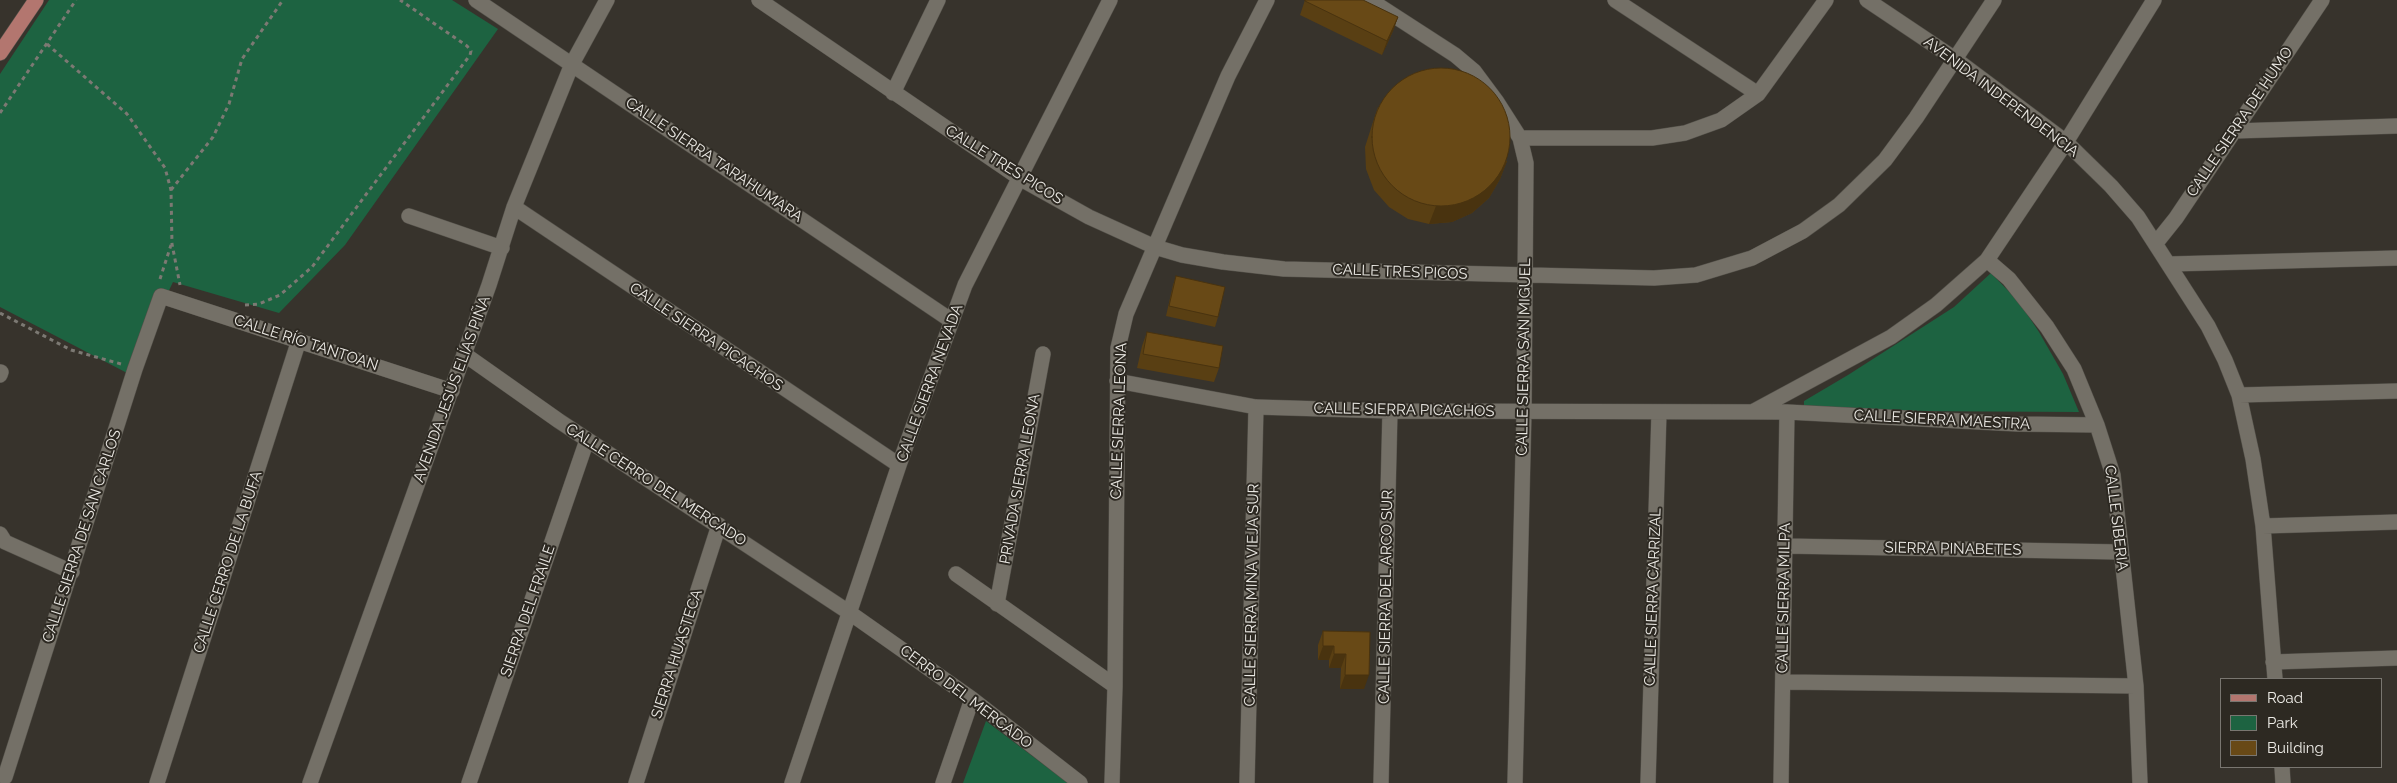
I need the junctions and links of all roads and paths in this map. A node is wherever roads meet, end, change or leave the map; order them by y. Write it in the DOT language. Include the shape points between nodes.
graph roads {
  1 [pos="36,0"];
  2 [pos="76,0"];
  3 [pos="284,0"];
  4 [pos="400,0"];
  5 [pos="476,0"];
  6 [pos="607,0"];
  7 [pos="759,0"];
  8 [pos="938,0"];
  9 [pos="1110,0"];
  10 [pos="1267,0"];
  11 [pos="1370,0"];
  12 [pos="1615,0"];
  13 [pos="1826,0"];
  14 [pos="1867,0"];
  15 [pos="1994,0"];
  16 [pos="2154,0"];
  17 [pos="2322,0"];
  18 [pos="47,44"];
  19 [pos="1,49"];
  20 [pos="1955,59"];
  21 [pos="572,64"];
  22 [pos="894,92"];
  23 [pos="1758,94"];
  24 [pos="0,113"];
  25 [pos="2397,126"];
  26 [pos="2234,131"];
  27 [pos="1520,138"];
  28 [pos="2066,142"];
  29 [pos="1021,179"];
  30 [pos="171,190"];
  31 [pos="514,207"];
  32 [pos="409,216"];
  33 [pos="2156,243"];
  34 [pos="172,244"];
  35 [pos="1156,246"];
  36 [pos="502,248"];
  37 [pos="2397,258"];
  38 [pos="1986,260"];
  39 [pos="2170,264"];
  40 [pos="1525,276"];
  41 [pos="183,288"];
  42 [pos="161,296"];
  43 [pos="239,305"];
  44 [pos="0,313"];
  45 [pos="952,321"];
  46 [pos="299,340"];
  47 [pos="464,354"];
  48 [pos="1043,354"];
  49 [pos="135,369"];
  50 [pos="1117,381"];
  51 [pos="452,391"];
  52 [pos="2397,391"];
  53 [pos="2239,395"];
  54 [pos="1256,407"];
  55 [pos="1390,411"];
  56 [pos="1524,412"];
  57 [pos="1659,412"];
  58 [pos="1752,412"];
  59 [pos="1787,412"];
  60 [pos="2097,425"];
  61 [pos="587,440"];
  62 [pos="899,465"];
  63 [pos="2397,522"];
  64 [pos="719,525"];
  65 [pos="2263,526"];
  66 [pos="0,534"];
  67 [pos="1785,546"];
  68 [pos="2120,552"];
  69 [pos="72,572"];
  70 [pos="956,574"];
  71 [pos="997,604"];
  72 [pos="850,613"];
  73 [pos="2397,658"];
  74 [pos="2273,662"];
  75 [pos="2275,678"];
  76 [pos="1783,682"];
  77 [pos="1115,686"];
  78 [pos="2136,686"];
  79 [pos="972,699"];
  80 [pos="2282,768"];
  81 [pos="6,778"];
  82 [pos="156,783"];
  83 [pos="310,783"];
  84 [pos="469,783"];
  85 [pos="636,783"];
  86 [pos="792,783"];
  87 [pos="943,783"];
  88 [pos="1080,783"];
  89 [pos="1112,783"];
  90 [pos="1247,783"];
  91 [pos="1381,783"];
  92 [pos="1515,783"];
  93 [pos="1648,783"];
  94 [pos="1781,783"];
  95 [pos="2140,783"];
  96 [pos="2283,783"];
  1 -- 19 [label="main road"];
  2 -- 18 [label="path"];
  3 -- 30 [label="path" via="242,59 229,104 214,137"];
  4 -- 43 [label="path" via="467,46 470,55 312,268 280,295 259,304"];
  5 -- 21 [label="street, CALLE SIERRA TARAHUMARA"];
  6 -- 21 [label="street, AVENIDA JESÚS ELÍAS PIÑA"];
  7 -- 22 [label="street, CALLE TRES PICOS"];
  8 -- 22 [label="street"];
  9 -- 29 [label="street, CALLE SIERRA NEVADA"];
  10 -- 35 [label="street, CALLE SIERRA LEONA" via="1228,76"];
  11 -- 27 [label="street, CALLE SIERRA SAN MIGUEL" via="1455,54 1474,71"];
  12 -- 23 [label="street"];
  13 -- 23 [label="street"];
  14 -- 20 [label="street, AVENIDA INDEPENDENCIA"];
  15 -- 20 [label="street, CALLE TRES PICOS"];
  16 -- 28 [label="street, CALLE SIERRA PICACHOS"];
  17 -- 26 [label="street, CALLE SIERRA DE HUMO"];
  18 -- 24 [label="path"];
  18 -- 30 [label="path" via="127,114 165,168"];
  20 -- 28 [label="street, AVENIDA INDEPENDENCIA"];
  20 -- 40 [label="street, CALLE TRES PICOS" via="1885,160 1839,205 1803,231 1752,258 1696,274 1654,278"];
  21 -- 31 [label="street, AVENIDA JESÚS ELÍAS PIÑA"];
  21 -- 45 [label="street, CALLE SIERRA TARAHUMARA"];
  22 -- 29 [label="street, CALLE TRES PICOS"];
  23 -- 27 [label="street" via="1721,120 1685,133 1652,138"];
  25 -- 26 [label="street"];
  26 -- 33 [label="street, CALLE SIERRA DE HUMO"];
  27 -- 40 [label="street, CALLE SIERRA SAN MIGUEL" via="1526,163"];
  28 -- 33 [label="street, AVENIDA INDEPENDENCIA" via="2111,186"];
  28 -- 38 [label="street, CALLE SIERRA PICACHOS"];
  29 -- 35 [label="street, CALLE TRES PICOS" via="1089,217"];
  29 -- 45 [label="street, CALLE SIERRA NEVADA" via="966,286"];
  30 -- 34 [label="path"];
  31 -- 36 [label="street, AVENIDA JESÚS ELÍAS PIÑA"];
  31 -- 62 [label="street, CALLE SIERRA PICACHOS"];
  32 -- 36 [label="street"];
  33 -- 39 [label="street, AVENIDA INDEPENDENCIA"];
  34 -- 41 [label="path" via="178,281"];
  34 -- 42 [label="path" via="157,289"];
  35 -- 40 [label="street, CALLE TRES PICOS" via="1182,255 1284,269"];
  35 -- 50 [label="street, CALLE SIERRA LEONA" via="1126,314 1118,348"];
  36 -- 47 [label="street, AVENIDA JESÚS ELÍAS PIÑA"];
  37 -- 39 [label="street"];
  38 -- 58 [label="street, CALLE SIERRA PICACHOS" via="1936,305 1891,337"];
  38 -- 60 [label="street, CALLE SIBERIA" via="2010,279 2047,327 2074,369"];
  39 -- 53 [label="street, AVENIDA INDEPENDENCIA" via="2208,326"];
  40 -- 56 [label="street, CALLE SIERRA SAN MIGUEL"];
  42 -- 46 [label="street, CALLE RÍO TANTOAN"];
  42 -- 49 [label="street, CALLE SIERRA DE SAN CARLOS"];
  44 -- 49 [label="path" via="71,350"];
  45 -- 62 [label="street, CALLE SIERRA NEVADA"];
  46 -- 51 [label="street, CALLE RÍO TANTOAN"];
  46 -- 82 [label="street, CALLE CERRO DE LA BUFA"];
  47 -- 51 [label="street, AVENIDA JESÚS ELÍAS PIÑA"];
  47 -- 61 [label="street, CALLE CERRO DEL MERCADO"];
  48 -- 71 [label="street, PRIVADA SIERRA LEONA"];
  49 -- 69 [label="street, CALLE SIERRA DE SAN CARLOS"];
  50 -- 54 [label="street, CALLE SIERRA PICACHOS"];
  50 -- 77 [label="street, CALLE SIERRA LEONA"];
  51 -- 83 [label="street, AVENIDA JESÚS ELÍAS PIÑA"];
  52 -- 53 [label="street"];
  53 -- 65 [label="street, AVENIDA INDEPENDENCIA"];
  54 -- 55 [label="street, CALLE SIERRA PICACHOS"];
  54 -- 90 [label="street, CALLE SIERRA MINA VIEJA SUR"];
  55 -- 56 [label="street, CALLE SIERRA PICACHOS"];
  55 -- 91 [label="street, CALLE SIERRA DEL ARCO SUR"];
  56 -- 57 [label="street, CALLE SIERRA PICACHOS"];
  56 -- 92 [label="street, CALLE SIERRA SAN MIGUEL"];
  57 -- 58 [label="street, CALLE SIERRA PICACHOS"];
  57 -- 93 [label="street, CALLE SIERRA CARRIZAL"];
  58 -- 59 [label="street, CALLE SIERRA PICACHOS"];
  59 -- 60 [label="street, CALLE SIERRA MAESTRA"];
  59 -- 67 [label="street, CALLE SIERRA MILPA"];
  60 -- 68 [label="street, CALLE SIBERIA" via="2113,474"];
  61 -- 64 [label="street, CALLE CERRO DEL MERCADO"];
  61 -- 84 [label="street, SIERRA DEL FRAILE"];
  62 -- 72 [label="street, CALLE SIERRA NEVADA"];
  63 -- 65 [label="street"];
  64 -- 72 [label="street, CALLE CERRO DEL MERCADO"];
  64 -- 85 [label="street, SIERRA HUASTECA"];
  65 -- 74 [label="street, AVENIDA INDEPENDENCIA"];
  66 -- 69 [label="street" via="6,542"];
  67 -- 68 [label="street, SIERRA PINABETES"];
  67 -- 76 [label="street, CALLE SIERRA MILPA"];
  68 -- 78 [label="street, CALLE SIBERIA"];
  69 -- 81 [label="street, CALLE SIERRA DE SAN CARLOS"];
  70 -- 71 [label="street"];
  71 -- 77 [label="street"];
  72 -- 79 [label="street, CERRO DEL MERCADO"];
  72 -- 86 [label="street, CALLE SIERRA NEVADA"];
  73 -- 74 [label="street"];
  74 -- 75 [label="street, AVENIDA INDEPENDENCIA"];
  76 -- 78 [label="street"];
  76 -- 94 [label="street, CALLE SIERRA MILPA"];
  77 -- 89 [label="street, CALLE SIERRA LEONA"];
  78 -- 95 [label="street, CALLE SIBERIA"];
  79 -- 87 [label="street"];
  79 -- 88 [label="street, CERRO DEL MERCADO"];
  80 -- 96 [label="street"];
}
